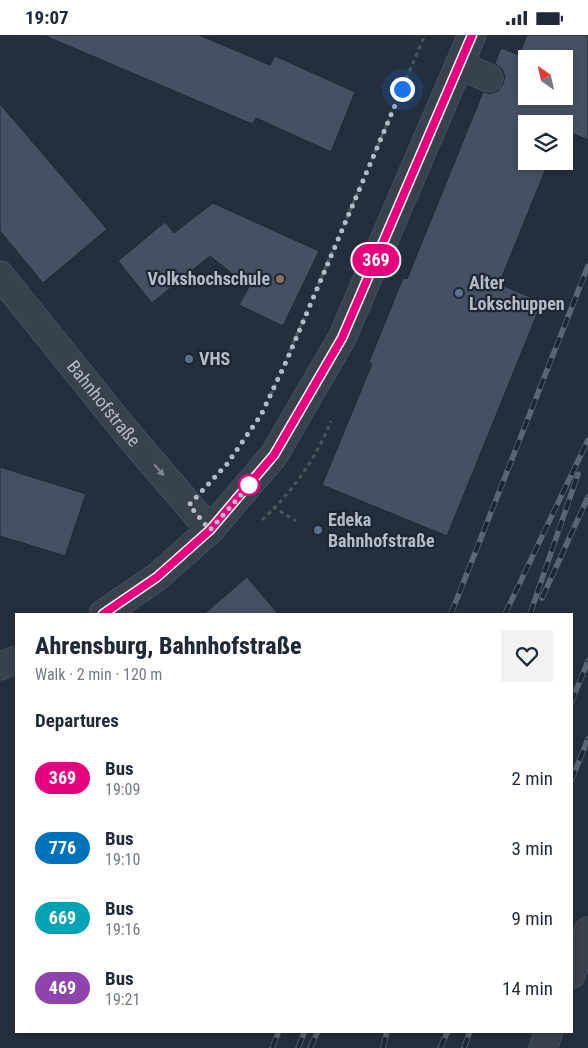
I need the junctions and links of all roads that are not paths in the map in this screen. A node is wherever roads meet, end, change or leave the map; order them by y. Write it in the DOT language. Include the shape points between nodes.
graph roads {
  1 [pos="472,35"];
  2 [pos="459,65"];
  3 [pos="489,78"];
  4 [pos="0,275"];
  5 [pos="210,530"];
  6 [pos="104,613"];
  7 [pos="15,660"];
  8 [pos="0,666"];
  9 [pos="588,931"];
  10 [pos="573,970"];
  11 [pos="548,1033"];
  12 [pos="543,1048"];
  1 -- 2 [label="street"];
  2 -- 3 [label="street"];
  2 -- 5 [label="street" via="342,338 274,455"];
  4 -- 5 [label="street, Bahnhofstraße, one-way"];
  5 -- 6 [label="street" via="157,577"];
  7 -- 8 [label="street"];
  9 -- 10 [label="street"];
  11 -- 12 [label="street"];
}
